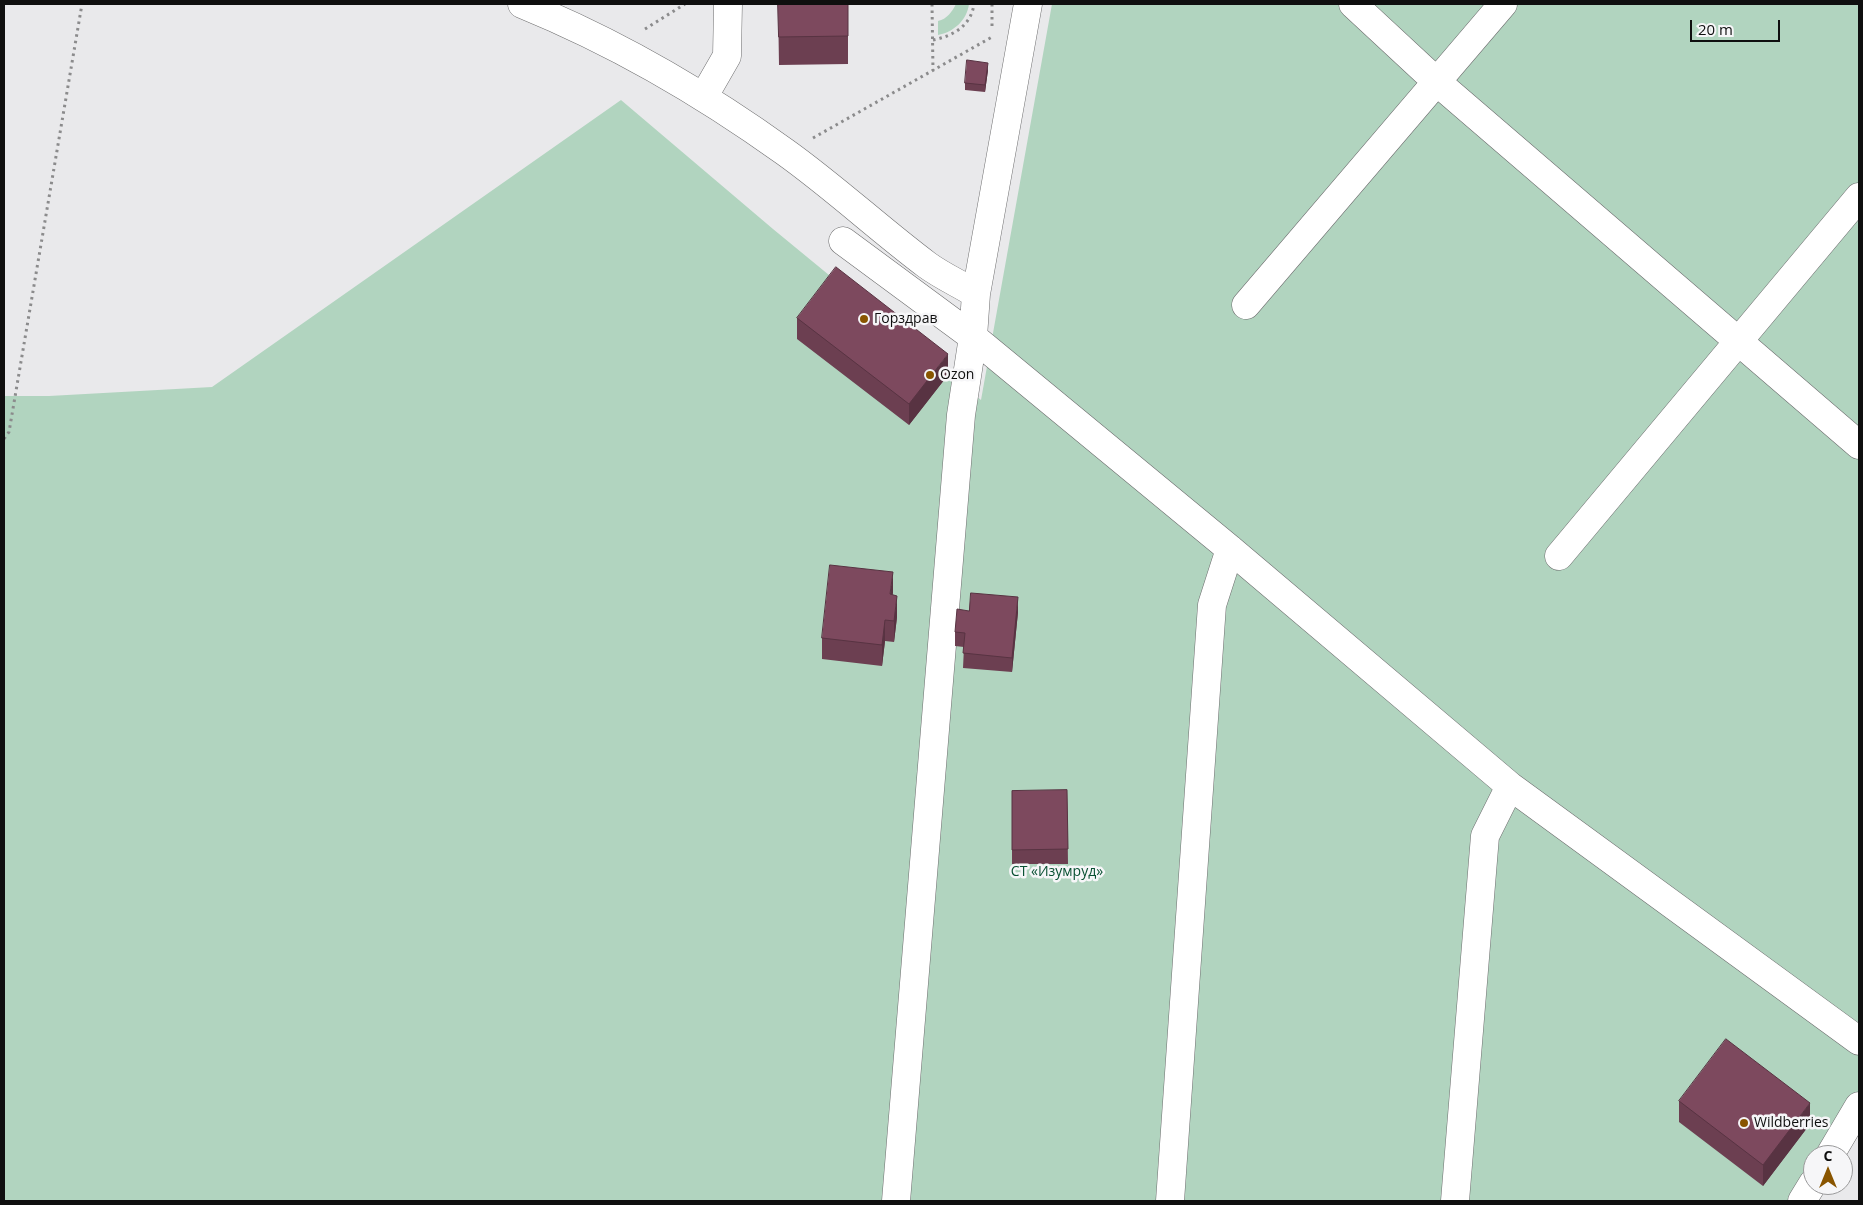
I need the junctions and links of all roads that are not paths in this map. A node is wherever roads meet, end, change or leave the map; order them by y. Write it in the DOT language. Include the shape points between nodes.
graph roads {
  1 [pos="522,4"];
  2 [pos="728,4"];
  3 [pos="1028,4"];
  4 [pos="1353,4"];
  5 [pos="1503,4"];
  6 [pos="1437,82"];
  7 [pos="704,96"];
  8 [pos="1859,197"];
  9 [pos="843,240"];
  10 [pos="976,294"];
  11 [pos="1246,305"];
  12 [pos="973,337"];
  13 [pos="1739,341"];
  14 [pos="1859,444"];
  15 [pos="1230,548"];
  16 [pos="1559,556"];
  17 [pos="1510,786"];
  18 [pos="1859,1041"];
  19 [pos="1859,1106"];
  20 [pos="1836,1145"];
  21 [pos="896,1201"];
  22 [pos="1170,1201"];
  23 [pos="1455,1201"];
  1 -- 7 [label="street" via="550,15"];
  2 -- 7 [label="street" via="727,56"];
  3 -- 10 [label="street"];
  4 -- 6 [label="street"];
  5 -- 6 [label="street"];
  6 -- 11 [label="street"];
  6 -- 13 [label="street"];
  7 -- 10 [label="street" via="786,153 929,266"];
  8 -- 13 [label="street"];
  9 -- 12 [label="street"];
  10 -- 12 [label="street"];
  12 -- 15 [label="street"];
  12 -- 21 [label="street" via="961,415"];
  13 -- 14 [label="street"];
  13 -- 16 [label="street"];
  15 -- 17 [label="street"];
  15 -- 22 [label="street" via="1212,606"];
  17 -- 18 [label="street"];
  17 -- 23 [label="street" via="1485,836"];
  19 -- 20 [label="street"];
}
